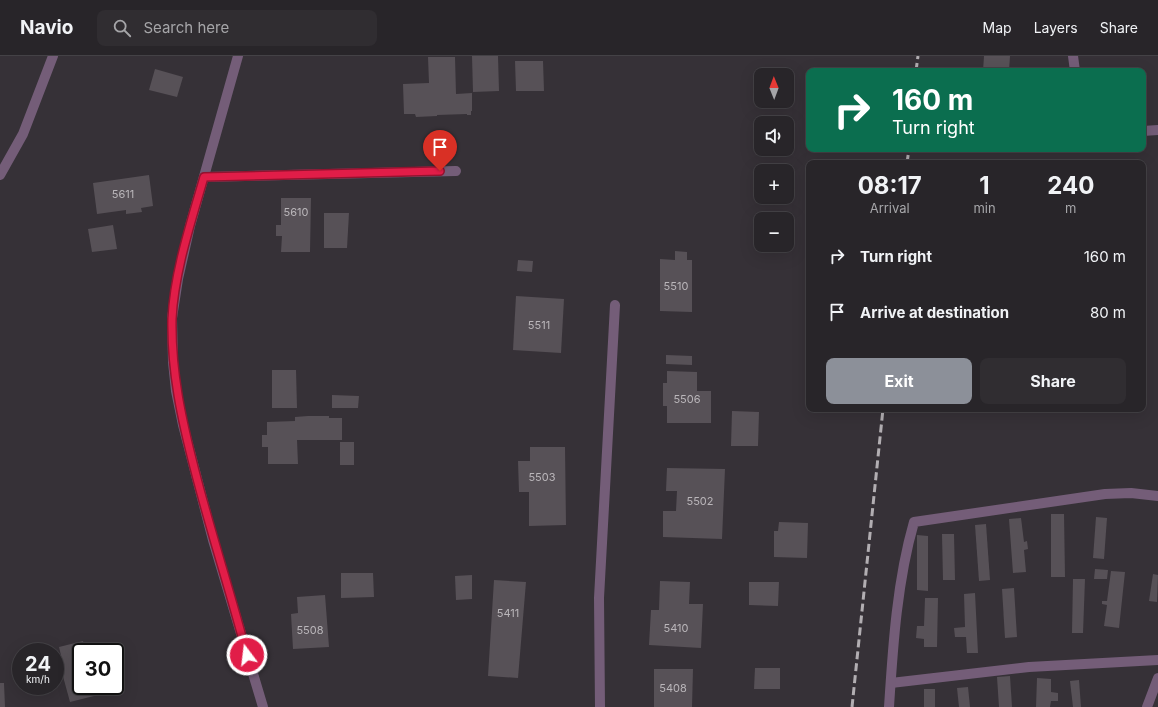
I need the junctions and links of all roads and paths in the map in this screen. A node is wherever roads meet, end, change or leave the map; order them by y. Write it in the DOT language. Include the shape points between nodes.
graph roads {
  1 [pos="53,56"];
  2 [pos="238,56"];
  3 [pos="1073,56"];
  4 [pos="1075,68"];
  5 [pos="1146,130"];
  6 [pos="1158,130"];
  7 [pos="456,171"];
  8 [pos="0,175"];
  9 [pos="204,177"];
  10 [pos="615,305"];
  11 [pos="1158,496"];
  12 [pos="1158,660"];
  13 [pos="1158,678"];
  14 [pos="891,683"];
  15 [pos="263,707"];
  16 [pos="600,707"];
  17 [pos="890,707"];
  18 [pos="1147,707"];
  1 -- 8 [label="street" via="24,134"];
  2 -- 9 [label="street"];
  3 -- 4 [label="street"];
  5 -- 6 [label="street"];
  7 -- 9 [label="street"];
  9 -- 15 [label="street" via="190,226 172,318 176,391 213,540"];
  10 -- 16 [label="street" via="600,598"];
  11 -- 14 [label="street" via="1105,494 914,522 907,546 900,592"];
  12 -- 14 [label="street" via="1029,667"];
  13 -- 18 [label="street"];
  14 -- 17 [label="street"];
}
